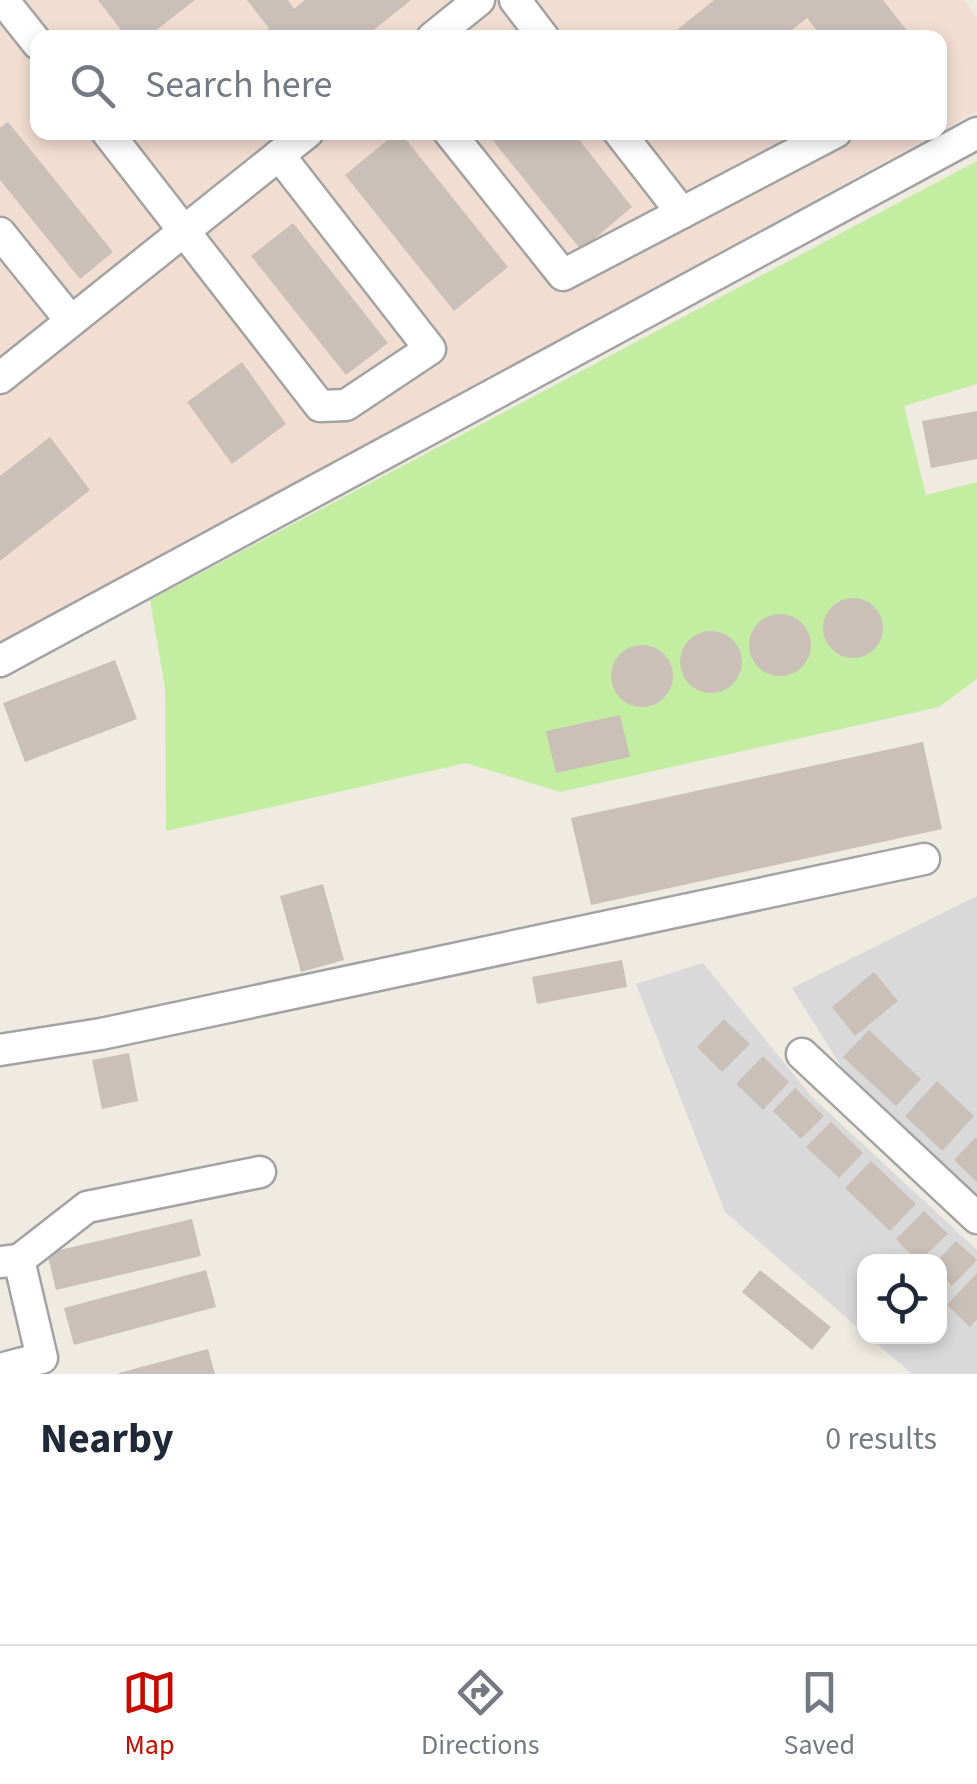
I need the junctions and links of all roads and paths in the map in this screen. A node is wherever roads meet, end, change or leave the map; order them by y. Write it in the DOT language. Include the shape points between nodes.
graph roads {
  1 [pos="3,0"];
  2 [pos="479,0"];
  3 [pos="515,0"];
  4 [pos="442,30"];
  5 [pos="538,30"];
  6 [pos="30,34"];
  7 [pos="977,133"];
  8 [pos="113,140"];
  9 [pos="298,140"];
  10 [pos="456,140"];
  11 [pos="625,140"];
  12 [pos="821,140"];
  13 [pos="279,155"];
  14 [pos="682,213"];
  15 [pos="184,230"];
  16 [pos="0,232"];
  17 [pos="71,321"];
  18 [pos="0,378"];
  19 [pos="0,661"];
  20 [pos="924,859"];
  21 [pos="0,1050"];
  22 [pos="802,1054"];
  23 [pos="260,1172"];
  24 [pos="977,1218"];
  25 [pos="9,1261"];
  26 [pos="0,1368"];
  1 -- 6 [label="street"];
  2 -- 4 [label="street"];
  3 -- 5 [label="street"];
  7 -- 19 [label="street"];
  8 -- 15 [label="street"];
  9 -- 13 [label="street"];
  10 -- 14 [label="street" via="564,274"];
  11 -- 14 [label="street"];
  12 -- 14 [label="street"];
  13 -- 15 [label="street"];
  13 -- 15 [label="street" via="430,349 346,405 320,406"];
  15 -- 17 [label="street"];
  16 -- 17 [label="street"];
  17 -- 18 [label="street"];
  20 -- 21 [label="street"];
  22 -- 24 [label="street"];
  23 -- 25 [label="street" via="87,1207"];
  25 -- 26 [label="street" via="42,1358"];
}
